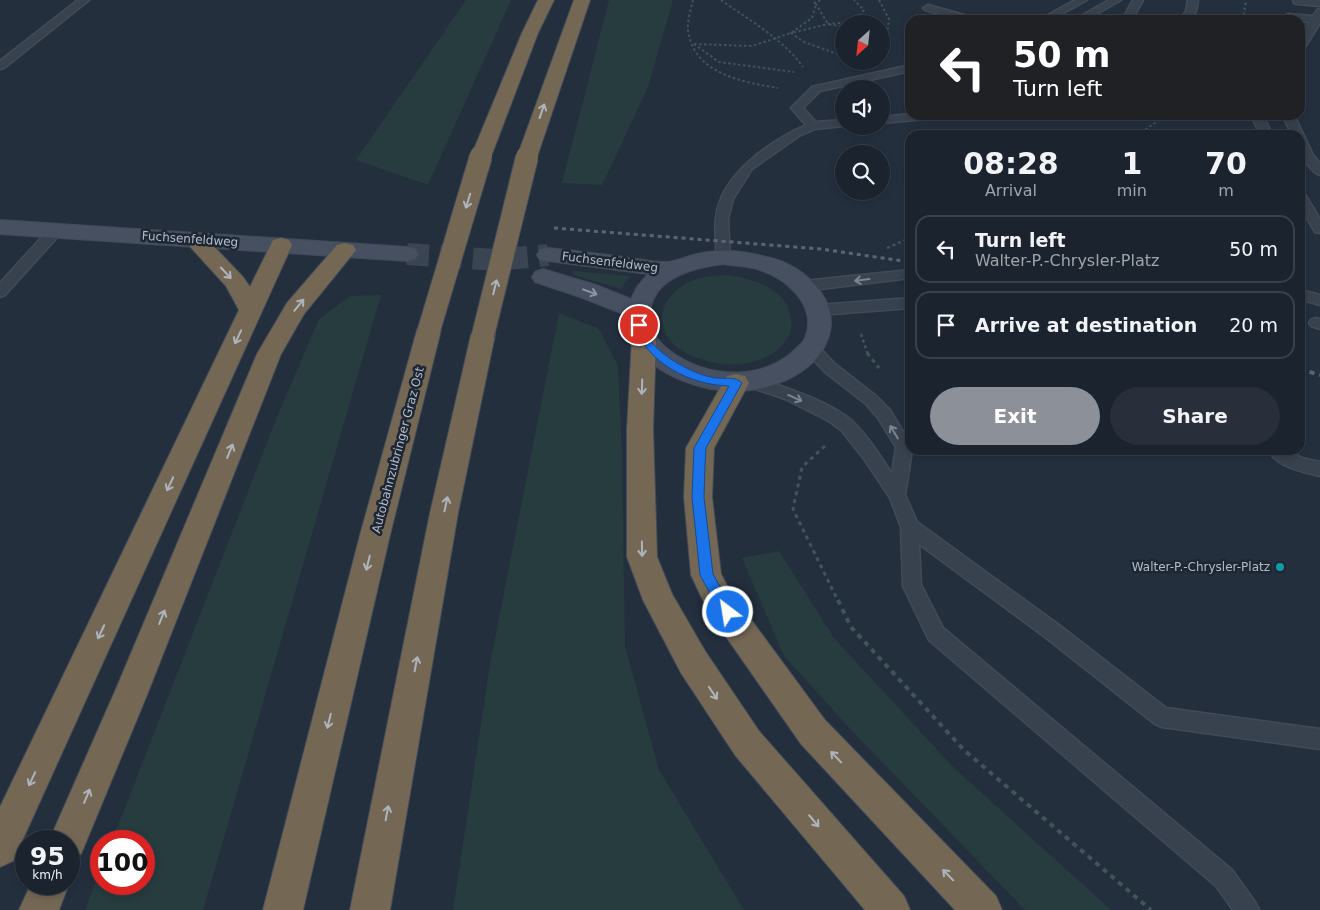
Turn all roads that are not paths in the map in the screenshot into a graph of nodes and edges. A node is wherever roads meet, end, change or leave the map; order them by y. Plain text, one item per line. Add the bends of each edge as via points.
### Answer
1 (84, 0) edge
2 (546, 0) edge
3 (582, 0) edge
4 (1082, 0) edge
5 (1116, 0) edge
6 (1138, 0) edge
7 (1193, 0) edge
8 (1297, 1) edge
9 (1320, 3) edge
10 (929, 4) edge
11 (959, 15) edge
12 (1054, 15) edge
13 (1088, 15) edge
14 (1130, 15) edge
15 (1188, 15) edge
16 (1289, 15) edge
17 (1305, 17) edge
18 (1319, 17) edge
19 (1305, 40) edge
20 (0, 66) edge
21 (905, 69) edge
22 (905, 118) edge
23 (890, 119) edge
24 (835, 124) edge
25 (813, 126) junction
26 (1305, 156) edge
27 (1320, 171) edge
28 (1305, 204) edge
29 (0, 227) edge
30 (57, 229) junction
31 (1320, 229) edge
32 (195, 240) junction
33 (281, 245) junction
34 (346, 250) junction
35 (407, 254) tunnel mouth
36 (548, 255) tunnel mouth
37 (723, 257) junction
38 (672, 270) junction
39 (905, 275) edge
40 (543, 277) tunnel mouth
41 (804, 286) junction
42 (0, 292) edge
43 (1305, 296) edge
44 (1320, 300) edge
45 (905, 303) edge
46 (251, 310) junction
47 (819, 310) junction
48 (641, 325) junction
49 (811, 348) junction
50 (743, 382) junction
51 (1284, 455) edge
52 (1320, 469) edge
53 (898, 495) junction
54 (910, 527) junction
55 (1320, 739) edge
56 (73, 830) edge
57 (0, 848) edge
58 (45, 895) edge
59 (39, 910) edge
60 (283, 910) edge
61 (370, 910) edge
62 (890, 910) edge
63 (982, 910) edge
64 (1248, 910) edge

1 - 20 lane
2 -> 60 highway, Autobahnzubringer Graz Ost, bridge via 482,154 429,330
61 -> 3 highway, bridge via 443,522 483,335 527,157
4 - 12 lane
5 - 13 lane
6 - 14 lane
7 - 15 lane
8 - 9 lane
8 - 16 lane
10 - 11 lane
17 - 18 lane
18 - 19 lane
21 - 25 lane via 816,89 797,108
22 - 23 lane
24 - 25 lane
25 - 37 lane via 795,134 748,167 738,180 727,199 722,219
26 - 27 lane
28 - 31 lane
29 - 30 main road, Fuchsenfeldweg
30 - 32 main road, Fuchsenfeldweg
30 - 42 lane
32 - 33 main road, Fuchsenfeldweg
32 -> 46 highway via 234,282
33 - 34 main road, Fuchsenfeldweg
33 - 46 highway
34 - 35 main road, Fuchsenfeldweg
56 -> 34 highway via 269,354 295,309
36 - 38 main road, Fuchsenfeldweg
37 - 38 main road via 701,259
37 - 41 main road via 772,266
38 - 48 main road via 649,287 642,299
39 -> 41 lane
40 -> 48 main road via 588,291
41 - 47 main road
43 - 44 lane
45 - 47 lane
46 -> 57 highway
47 - 49 main road via 820,332
48 - 50 main road via 663,359 716,382
48 -> 62 highway via 642,557 659,600 693,662 747,743
49 - 50 main road via 787,369
53 -> 49 lane via 904,447 884,414 871,400 830,368
50 -> 53 lane via 790,395 847,426
63 -> 50 highway via 813,732 719,601 706,575 698,497 700,448
51 - 52 lane via 1298,464
53 - 54 lane
54 - 55 lane via 1052,630 1162,717
54 - 64 lane via 912,586 936,634 1224,878
58 - 59 highway

